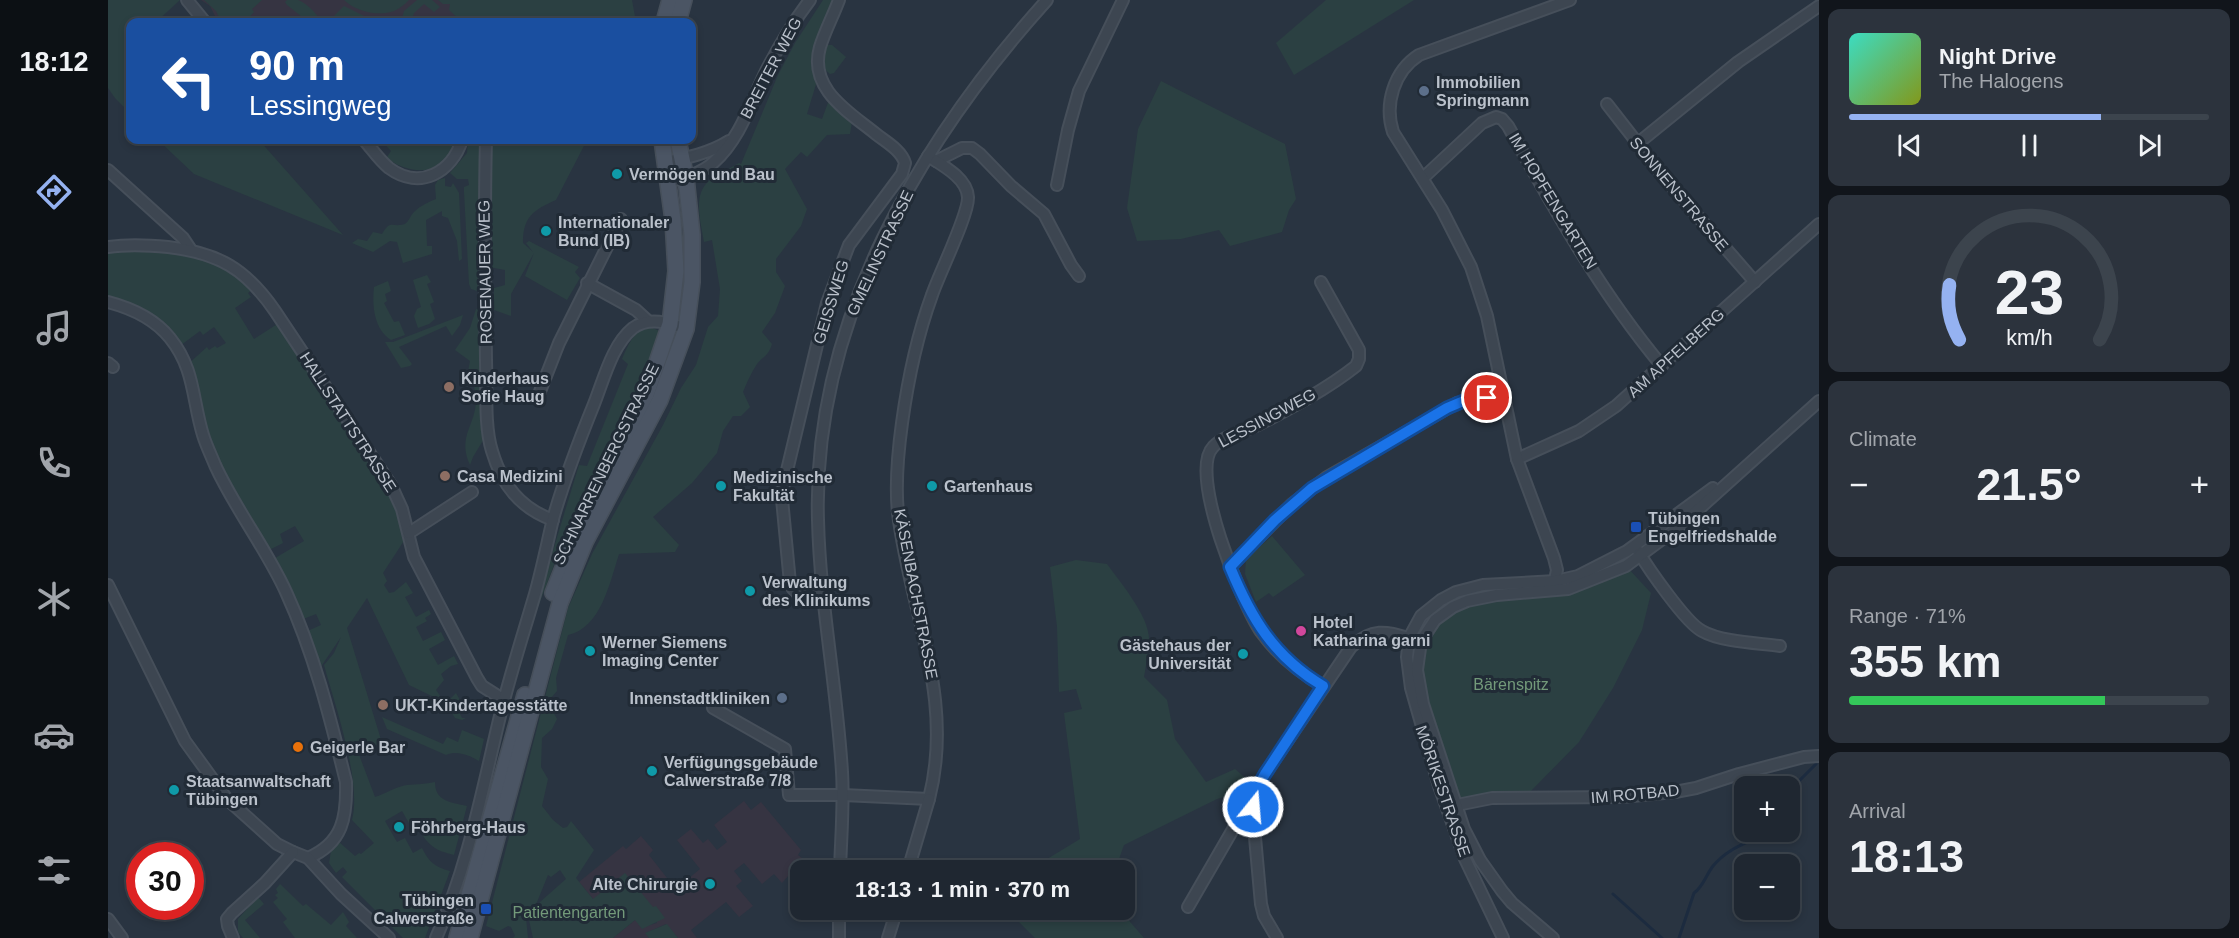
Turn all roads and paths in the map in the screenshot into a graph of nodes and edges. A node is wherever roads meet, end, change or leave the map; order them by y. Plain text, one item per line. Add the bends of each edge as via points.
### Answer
1 (187, 0) edge
2 (670, 0) edge
3 (684, 0) edge
4 (810, 0) edge
5 (839, 0) edge
6 (1047, 0) edge
7 (1123, 0) edge
8 (1570, 0) edge
9 (1819, 6) edge
10 (202, 18) edge
11 (665, 18) edge
12 (679, 18) edge
13 (1607, 104) dead end
14 (734, 137) junction
15 (368, 144) edge
16 (461, 144) edge
17 (486, 144) edge
18 (663, 144) edge
19 (679, 144) edge
20 (1637, 144) junction
21 (682, 159) junction
22 (932, 159) junction
23 (665, 162) junction
24 (108, 170) edge
25 (686, 178) junction
26 (1423, 178) junction
27 (668, 182) junction
28 (1057, 185) dead end
29 (621, 219) dead end
30 (1819, 224) edge
31 (108, 247) edge
32 (191, 250) junction
33 (1079, 276) dead end
34 (1321, 282) dead end
35 (1755, 282) junction
36 (588, 283) junction
37 (108, 302) edge
38 (648, 321) junction
39 (670, 324) junction
40 (686, 329) junction
41 (1662, 366) junction
42 (539, 394) dead end
43 (1504, 395) junction
44 (1819, 401) edge
45 (1517, 459) junction
46 (1734, 475) junction
47 (472, 492) dead end
48 (553, 520) junction
49 (410, 533) junction
50 (1635, 546) junction
51 (1641, 556) junction
52 (1230, 567) junction
53 (108, 585) edge
54 (1554, 586) junction
55 (823, 594) junction
56 (1408, 638) junction
57 (1421, 641) junction
58 (1780, 646) dead end
59 (1323, 686) junction
60 (504, 700) junction
61 (713, 708) dead end
62 (1819, 756) edge
63 (1257, 788) junction
64 (843, 795) junction
65 (928, 799) junction
66 (1452, 809) junction
67 (293, 852) junction
68 (308, 858) junction
69 (840, 860) edge
70 (911, 860) edge
71 (1512, 903) junction
72 (1188, 907) dead end
73 (1494, 918) junction
74 (108, 920) edge
75 (839, 920) edge
76 (894, 920) edge
77 (122, 938) edge
78 (233, 938) edge
79 (389, 938) edge
80 (436, 938) edge
81 (457, 938) edge
82 (470, 938) edge
83 (839, 938) edge
84 (888, 938) edge
85 (1277, 938) edge
86 (1503, 938) edge
87 (1553, 938) edge

1 - 10 street
2 - 11 street
3 - 12 street
4 - 14 street, BREITER WEG via 787,31
5 - 55 street, GEISSWEG via 820,48 818,63 823,83 840,106 898,152 905,163 902,174 856,234 844,257 827,303 787,466 782,500 790,583 804,596
6 - 22 street, GMELINSTRASSE via 973,89
7 - 28 street via 1079,91
8 - 26 street via 1432,49 1405,66 1394,85 1389,122
9 - 20 street via 1731,67
13 - 20 street, SONNENSTRASSE
14 - 21 street, BREITER WEG via 718,148
14 - 25 street, BREITER WEG via 712,164
15 - 16 street via 390,169 419,177 434,175 448,166
17 - 48 street, ROSENAUER WEG via 484,261 490,443 500,473 511,490 532,511
18 - 23 street, SCHNARRENBERGSTRASSE
19 - 21 street, SCHNARRENBERGSTRASSE
20 - 35 street, SONNENSTRASSE
21 - 23 street, BREITER WEG
21 - 25 street, SCHNARRENBERGSTRASSE
22 - 33 street via 962,148 972,148 980,154 1044,214
22 - 55 street, GMELINSTRASSE via 892,221 863,283 834,372 818,491
22 - 65 street, KÄSENBACHSTRASSE via 960,180 968,197 916,345 898,469 898,511 905,555 936,703 938,750
23 - 27 street, SCHNARRENBERGSTRASSE
24 - 32 street via 183,238
25 - 27 street, BREITER WEG
25 - 40 street, SCHNARRENBERGSTRASSE via 693,282
26 - 41 street, IM HOPFENGARTEN via 1482,123 1496,117 1502,119 1604,286
26 - 43 street via 1471,267
27 - 39 street, SCHNARRENBERGSTRASSE via 676,271
29 - 36 street
30 - 35 street, AM APFELBERG
31 - 32 street, HALLSTATTSTRASSE via 128,244
32 - 49 street, HALLSTATTSTRASSE via 235,267 261,292 391,485
34 - 52 street, LESSINGWEG via 1351,332 1359,358 1347,373 1272,418 1213,446 1207,455 1208,487
35 - 41 street, AM APFELBERG
36 - 38 street
36 - 42 street
37 - 68 street via 131,308 150,321 169,336 181,354 193,383 203,435 216,465 286,591 318,670 346,782 346,801 343,822 332,841
38 - 39 street
38 - 48 street via 627,334 614,355
39 - 40 street
39 - 81 street, SCHNARRENBERGSTRASSE via 646,395 577,533 552,596
40 - 82 street, SCHNARRENBERGSTRASSE via 660,400 585,542 560,603
41 - 45 street, AM APFELBERG via 1598,419
43 - 45 street
43 - 52 street via 1457,403 1334,473 1296,500
44 - 46 street
45 - 54 street via 1554,558
46 - 50 street
46 - 51 street
47 - 49 street
48 - 60 street
49 - 60 street, HALLSTATTSTRASSE via 414,557 477,678 482,686
50 - 51 street
50 - 54 street
51 - 54 street via 1582,585 1564,590
51 - 58 street via 1701,631
52 - 59 street, LESSINGWEG via 1262,632 1285,658
53 - 67 street via 193,753 233,805
54 - 56 street via 1483,585 1456,592 1421,616
54 - 57 street via 1467,601 1435,620
55 - 64 street, GMELINSTRASSE
56 - 57 street
56 - 59 street via 1367,634 1351,647
56 - 66 street, MÖRIKESTRASSE via 1411,687 1424,736
57 - 66 street, MÖRIKESTRASSE via 1418,680
59 - 63 street
60 - 80 street via 468,846
61 - 64 street via 785,749 789,795
62 - 66 street, IM ROTBAD via 1739,774 1696,789 1621,797 1499,798
63 - 72 street
63 - 85 street via 1253,807 1260,897 1264,916
64 - 65 street
64 - 69 street, GMELINSTRASSE
65 - 70 street, KÄSENBACHSTRASSE
66 - 71 street via 1472,846
66 - 73 street, MÖRIKESTRASSE via 1465,859
67 - 68 street
67 - 78 street via 227,920
68 - 79 street
71 - 73 street via 1500,902
71 - 87 street
73 - 86 street, MÖRIKESTRASSE
74 - 77 street
75 - 83 street
76 - 84 street

